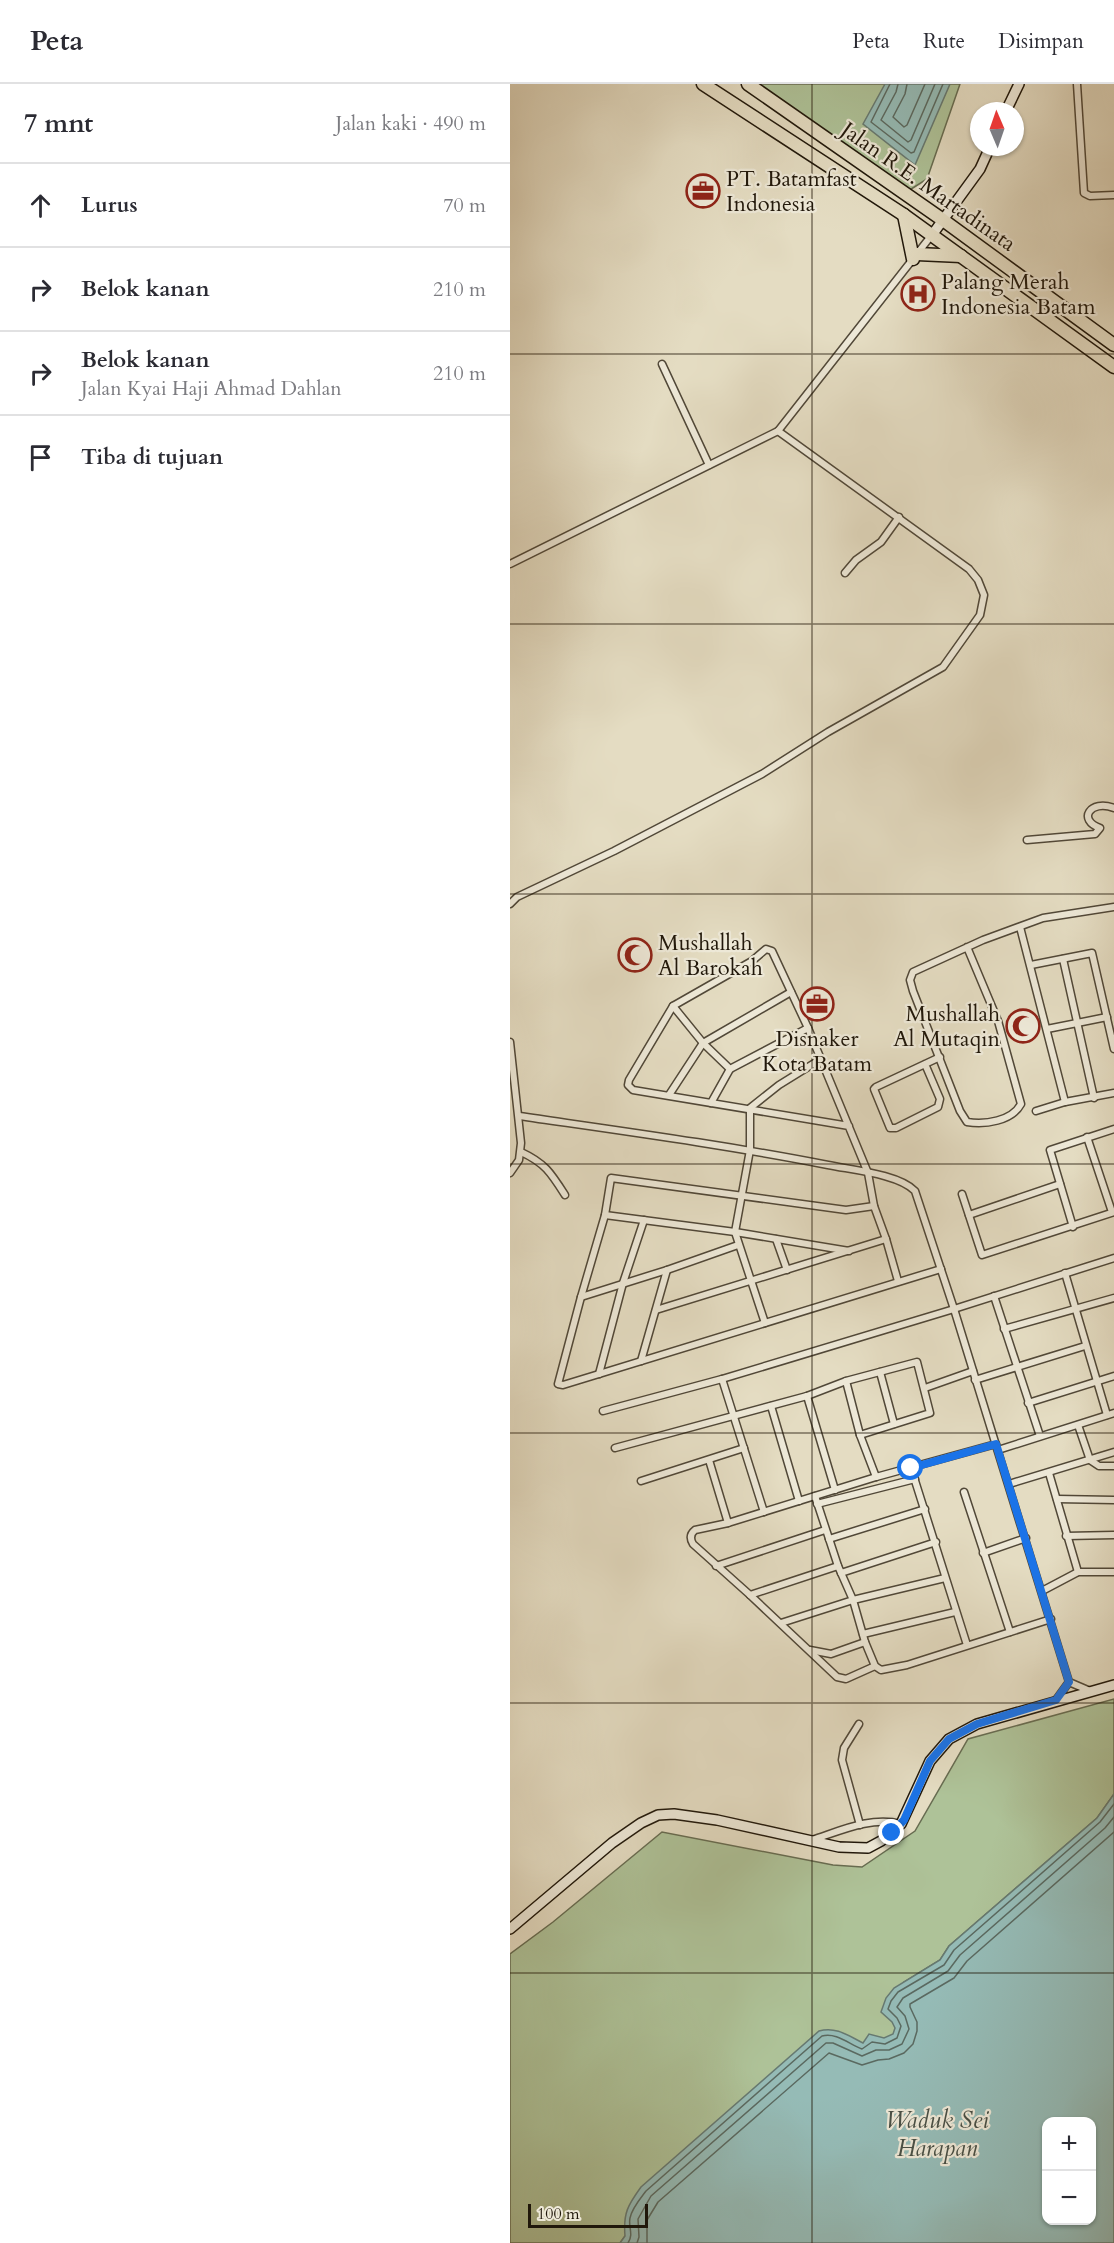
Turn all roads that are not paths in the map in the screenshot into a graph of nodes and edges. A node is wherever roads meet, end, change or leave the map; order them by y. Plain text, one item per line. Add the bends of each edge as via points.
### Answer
1 (703, 84) edge
2 (748, 84) edge
3 (1019, 84) edge
4 (1077, 84) edge
5 (1010, 102) edge
6 (986, 156) edge
7 (1114, 195) edge
8 (904, 215) junction
9 (938, 228) junction
10 (915, 256) junction
11 (961, 256) junction
12 (1114, 345) edge
13 (662, 364) dead end
14 (1114, 367) edge
15 (778, 430) junction
16 (709, 465) junction
17 (899, 517) junction
18 (510, 564) edge
19 (845, 573) dead end
20 (1114, 808) edge
21 (1027, 840) dead end
22 (510, 904) edge
23 (1114, 907) edge
24 (1020, 927) junction
25 (967, 947) junction
26 (1063, 959) junction
27 (1031, 965) junction
28 (791, 992) junction
29 (673, 1006) junction
30 (1107, 1017) junction
31 (1078, 1022) junction
32 (808, 1028) junction
33 (1047, 1029) junction
34 (510, 1042) edge
35 (703, 1043) junction
36 (1114, 1049) edge
37 (940, 1057) junction
38 (821, 1059) junction
39 (925, 1064) junction
40 (729, 1069) junction
41 (1114, 1094) edge
42 (669, 1095) junction
43 (1094, 1098) junction
44 (711, 1102) junction
45 (1065, 1102) junction
46 (750, 1108) junction
47 (1036, 1112) dead end
48 (519, 1116) junction
49 (849, 1126) junction
50 (1114, 1129) edge
51 (1087, 1137) junction
52 (750, 1150) junction
53 (521, 1152) junction
54 (510, 1173) edge
55 (868, 1173) junction
56 (1060, 1184) junction
57 (962, 1194) dead end
58 (565, 1195) dead end
59 (741, 1195) junction
60 (874, 1206) junction
61 (1113, 1212) edge
62 (605, 1215) junction
63 (969, 1215) junction
64 (644, 1220) junction
65 (1073, 1227) junction
66 (735, 1232) junction
67 (777, 1239) junction
68 (886, 1239) junction
69 (738, 1245) junction
70 (849, 1251) junction
71 (1114, 1258) edge
72 (941, 1269) junction
73 (667, 1270) junction
74 (787, 1270) junction
75 (1065, 1273) junction
76 (898, 1281) junction
77 (752, 1282) junction
78 (623, 1283) junction
79 (994, 1296) junction
80 (581, 1297) junction
81 (1114, 1298) edge
82 (954, 1309) junction
83 (1075, 1310) junction
84 (656, 1311) junction
85 (765, 1323) junction
86 (1004, 1329) junction
87 (1085, 1346) junction
88 (641, 1361) junction
89 (1016, 1367) junction
90 (973, 1371) junction
91 (879, 1372) junction
92 (599, 1374) junction
93 (1114, 1376) edge
94 (722, 1379) junction
95 (975, 1380) junction
96 (1096, 1381) junction
97 (846, 1382) junction
98 (925, 1388) junction
99 (807, 1396) junction
100 (1028, 1403) junction
101 (771, 1406) junction
102 (603, 1411) dead end
103 (1114, 1413) edge
104 (735, 1416) junction
105 (1107, 1416) junction
106 (894, 1424) junction
107 (1078, 1425) junction
108 (860, 1435) junction
109 (1040, 1436) junction
110 (997, 1447) junction
111 (615, 1448) dead end
112 (744, 1448) junction
113 (1114, 1452) edge
114 (709, 1460) junction
115 (1090, 1460) junction
116 (1114, 1466) edge
117 (911, 1468) junction
118 (1049, 1473) junction
119 (876, 1477) junction
120 (915, 1479) junction
121 (641, 1481) dead end
122 (1009, 1484) junction
123 (835, 1490) junction
124 (963, 1492) dead end
125 (815, 1496) junction
126 (1057, 1499) junction
127 (1114, 1500) edge
128 (799, 1501) junction
129 (817, 1504) junction
130 (926, 1509) junction
131 (764, 1512) junction
132 (728, 1523) junction
133 (825, 1530) junction
134 (1114, 1535) edge
135 (1066, 1536) junction
136 (1026, 1538) junction
137 (829, 1539) junction
138 (936, 1542) junction
139 (983, 1553) junction
140 (717, 1566) junction
141 (838, 1566) junction
142 (1078, 1572) junction
143 (1114, 1572) edge
144 (841, 1573) junction
145 (945, 1578) junction
146 (1042, 1592) junction
147 (750, 1595) junction
148 (853, 1600) junction
149 (955, 1612) junction
150 (1051, 1618) junction
151 (781, 1623) junction
152 (1010, 1632) junction
153 (863, 1634) junction
154 (865, 1642) junction
155 (967, 1646) junction
156 (807, 1648) junction
157 (876, 1666) junction
158 (1069, 1682) junction
159 (1114, 1685) edge
160 (1090, 1691) junction
161 (1056, 1700) junction
162 (859, 1724) dead end
163 (901, 1824) junction
164 (860, 1825) junction
165 (810, 1841) junction
166 (510, 1929) edge

1 - 8 highway, Jalan R.E. Martadinata
2 - 9 highway, Jalan R.E. Martadinata
3 - 5 main road
4 - 7 street via 1084,193
6 - 9 main road
8 - 9 highway, Jalan R.E. Martadinata
8 - 10 highway
9 - 10 street
9 - 11 highway, Jalan R.E. Martadinata
9 - 12 highway, Jalan R.E. Martadinata
10 - 11 highway
10 - 15 street
11 - 14 highway, Jalan R.E. Martadinata
13 - 16 street
15 - 16 street
15 - 17 street
16 - 18 street
17 - 19 street via 881,542
17 - 22 street via 969,569 984,595 980,615 943,667 762,774 517,897
20 - 21 street via 1101,805 1091,809 1089,821 1100,828 1095,834
23 - 24 street via 1043,918
24 - 25 street
24 - 27 street
25 - 37 street via 913,972 910,980
25 - 37 street via 998,1021 1019,1091 1021,1104 1017,1111 1003,1119 967,1122
26 - 27 street
26 - 30 street via 1092,953
26 - 31 street
27 - 33 street
28 - 29 street via 772,951 766,949
28 - 32 street
28 - 35 street
29 - 35 street
29 - 42 street via 628,1085 633,1090
30 - 31 street
30 - 36 street
31 - 33 street
31 - 43 street
32 - 38 street
32 - 40 street
33 - 45 street
34 - 48 street
35 - 40 street
35 - 42 street
37 - 39 street
38 - 46 street
38 - 49 street
39 - 39 street via 874,1089 890,1128 940,1104
40 - 44 street
41 - 43 street
42 - 44 street
43 - 45 street
44 - 46 street
45 - 47 street
46 - 49 street
46 - 52 street
48 - 52 street
48 - 53 street
49 - 55 street
50 - 51 street
51 - 56 street via 1050,1150
51 - 61 street
52 - 55 street
52 - 59 street
53 - 54 street
53 - 58 street via 547,1168
55 - 60 street
55 - 72 street via 908,1184 915,1191
56 - 63 street
56 - 65 street
57 - 63 street
59 - 60 street via 846,1210
59 - 62 street via 611,1178
59 - 66 street
60 - 68 street
61 - 65 street
62 - 64 street
62 - 80 street
63 - 65 street via 982,1255
64 - 66 street
64 - 78 street
66 - 67 street
66 - 69 street
67 - 70 street
67 - 74 street
68 - 70 street
68 - 76 street
69 - 73 street
69 - 77 street
70 - 74 street
71 - 75 street
72 - 76 street
72 - 82 street
73 - 78 street
73 - 84 street
74 - 77 street
75 - 79 street
75 - 83 street
76 - 85 street
77 - 84 street
77 - 85 street
78 - 80 street
78 - 92 street
79 - 82 street
79 - 86 street
80 - 92 street via 558,1384
81 - 83 street
82 - 90 street
82 - 94 street
83 - 86 street
83 - 87 street
84 - 88 street
85 - 88 street
86 - 89 street
87 - 89 street
87 - 96 street
88 - 92 street
89 - 95 street
89 - 100 street
90 - 95 street
90 - 98 street
91 - 97 street
91 - 98 street via 917,1362
91 - 106 street
93 - 96 street
94 - 102 street
94 - 104 street
95 - 110 street
96 - 100 street
96 - 105 street
97 - 99 street
97 - 108 street
98 - 106 street via 930,1413
99 - 101 street
99 - 123 street
100 - 109 street
101 - 104 street
101 - 128 street
103 - 105 street
104 - 111 street
104 - 112 street
105 - 107 street
106 - 108 street
107 - 109 street
107 - 115 street
108 - 119 street
109 - 110 street
110 - 117 street
110 - 122 street
112 - 114 street
112 - 131 street
113 - 115 street
114 - 121 street
114 - 132 street
115 - 116 street via 1099,1466
115 - 118 street
117 - 119 street
117 - 120 street
118 - 122 street
118 - 126 street
119 - 123 street
120 - 129 street
120 - 130 street
122 - 136 street
123 - 125 street
124 - 139 street
125 - 128 street
125 - 129 street
126 - 127 street
126 - 135 street
128 - 131 street
129 - 133 street
130 - 137 street
130 - 138 street
131 - 132 street
132 - 140 street via 695,1530 691,1537 693,1544
133 - 137 street
133 - 140 street
134 - 135 street
135 - 142 street
136 - 139 street
136 - 146 street
137 - 141 street
138 - 144 street
138 - 145 street
139 - 152 street
140 - 147 street
141 - 144 street
141 - 147 street
142 - 143 street
142 - 146 street
144 - 148 street
145 - 148 street
145 - 149 street
146 - 150 street
147 - 151 street
148 - 151 street
148 - 153 street
149 - 153 street
149 - 155 street
150 - 152 street
150 - 158 street
151 - 156 street
152 - 155 street
153 - 154 street
154 - 156 street via 831,1654
154 - 157 street
155 - 157 street via 893,1669
156 - 157 street via 837,1677 846,1678
158 - 160 street
158 - 161 street
159 - 160 main road
160 - 161 main road
161 - 163 main road via 977,1724 949,1739 930,1761
162 - 164 street via 844,1748 842,1760
163 - 164 street
163 - 165 main road via 868,1848
164 - 165 street
165 - 166 main road via 717,1820 658,1815 612,1843

